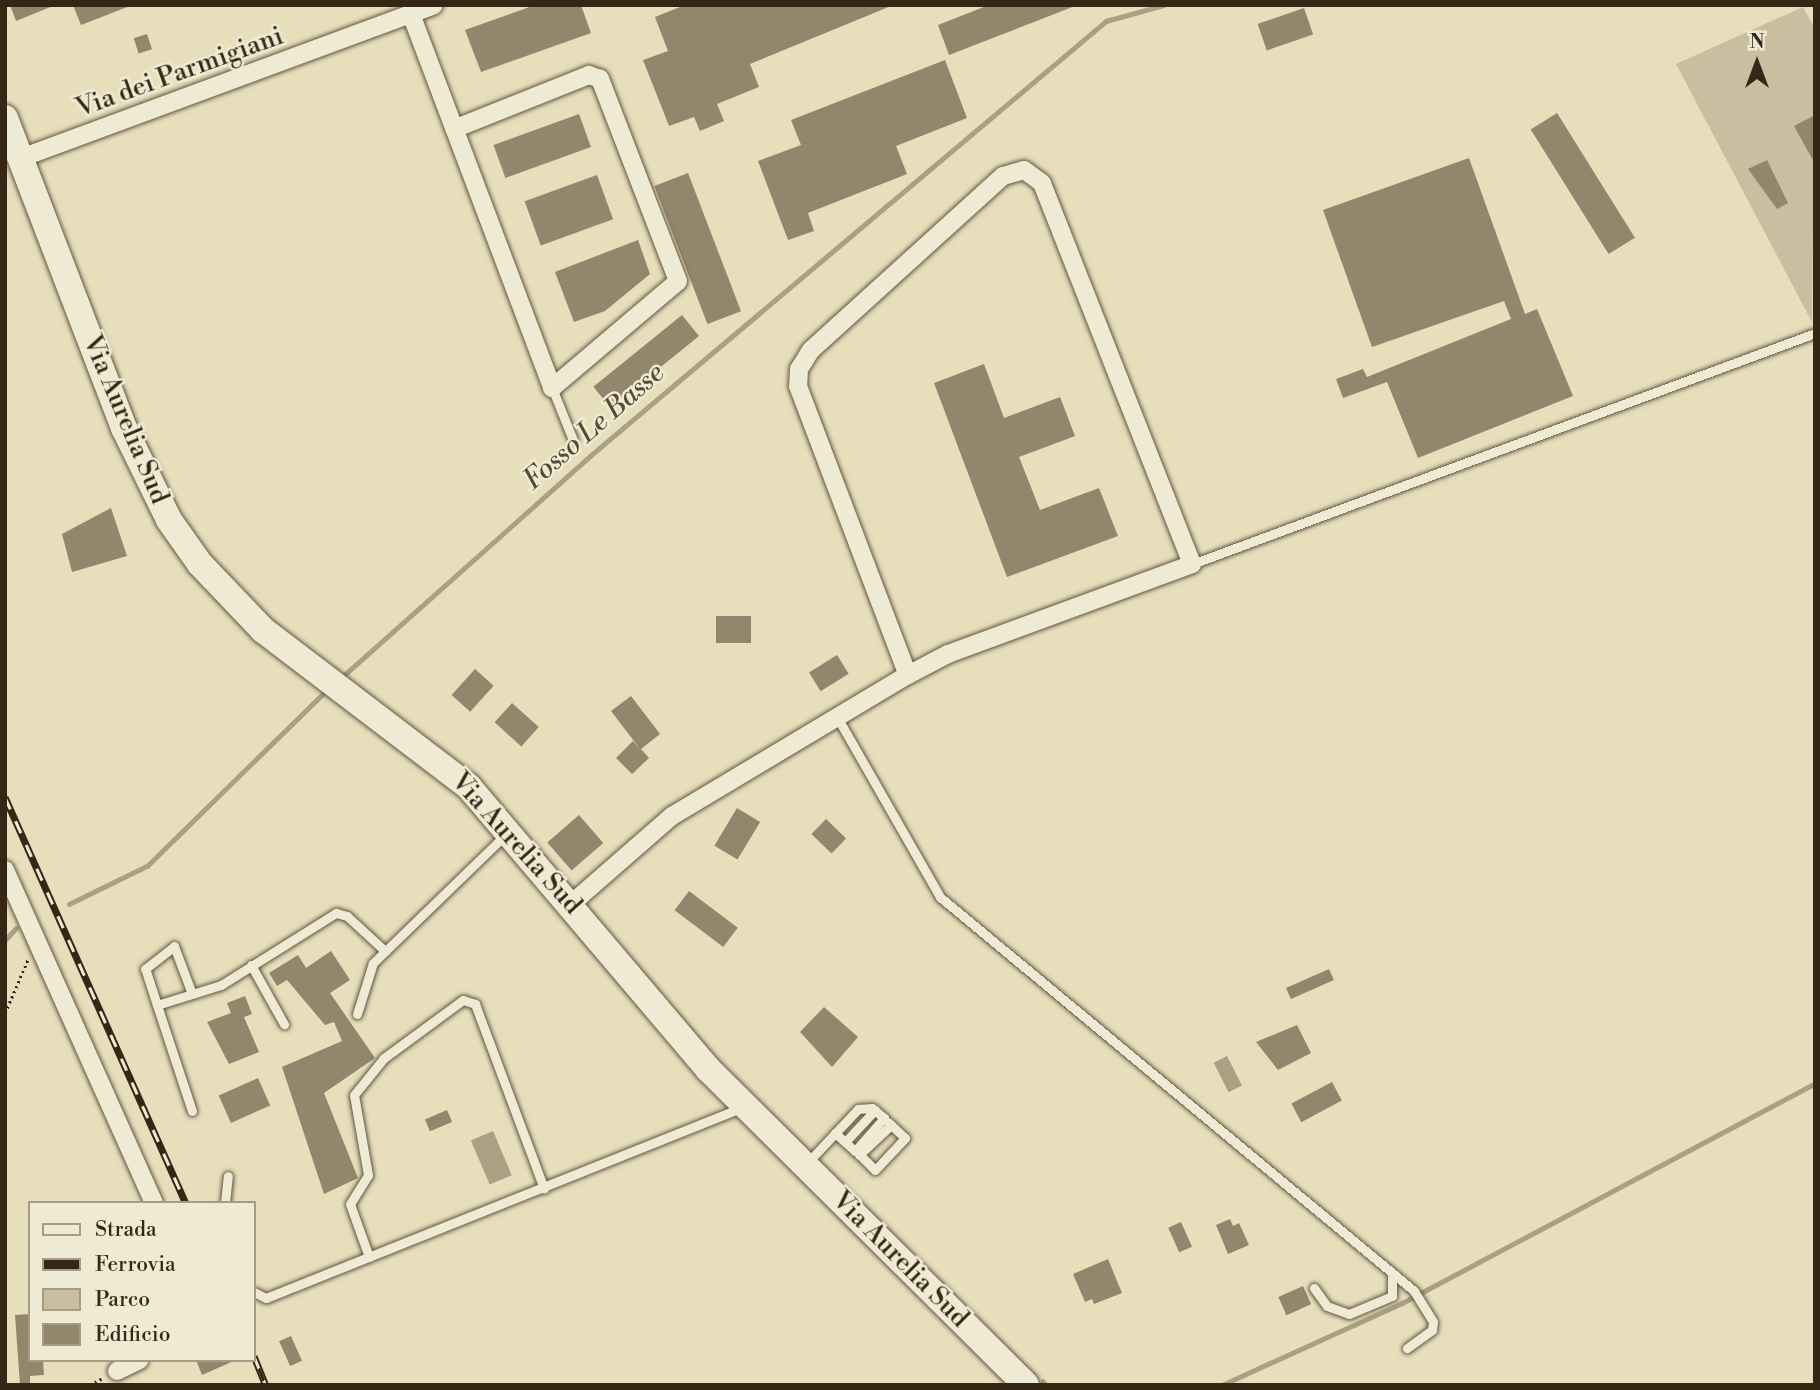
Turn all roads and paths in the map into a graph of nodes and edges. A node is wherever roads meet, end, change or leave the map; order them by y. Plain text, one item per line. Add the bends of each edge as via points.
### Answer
1 (434, 5) edge
2 (411, 14) junction
3 (5, 118) edge
4 (454, 129) junction
5 (21, 158) junction
6 (1815, 333) edge
7 (552, 388) junction
8 (573, 440) dead end
9 (1192, 564) junction
10 (908, 675) junction
11 (837, 717) junction
12 (510, 831) junction
13 (5, 870) edge
14 (571, 904) junction
15 (39, 945) junction
16 (385, 951) junction
17 (251, 965) junction
18 (192, 994) junction
19 (157, 1006) junction
20 (5, 1013) edge
21 (357, 1014) dead end
22 (284, 1024) dead end
23 (745, 1107) junction
24 (874, 1110) junction
25 (192, 1111) dead end
26 (887, 1122) junction
27 (835, 1133) junction
28 (845, 1142) junction
29 (858, 1154) junction
30 (804, 1166) junction
31 (228, 1176) dead end
32 (544, 1189) junction
33 (153, 1201) edge
34 (225, 1201) edge
35 (369, 1257) junction
36 (1392, 1276) junction
37 (1314, 1289) dead end
38 (256, 1293) edge
39 (1407, 1348) dead end
40 (135, 1362) edge
41 (117, 1371) dead end
42 (1026, 1385) edge

1 - 2 street, Via dei Parmigiani
2 - 4 street
2 - 5 street, Via dei Parmigiani
3 - 5 main road, Via Aurelia Sud
4 - 7 street
4 - 7 street via 589,75 600,79 678,281
5 - 12 main road, Via Aurelia Sud via 124,428 169,520 229,598 301,660 443,762
6 - 9 lane
7 - 8 lane
9 - 10 street via 948,654
9 - 10 street via 1042,183 1024,170 1009,172 811,350 799,369 798,386
10 - 11 street
11 - 14 street via 672,816
11 - 36 lane via 940,898
12 - 14 main road, Via Aurelia Sud
12 - 16 lane
13 - 15 street
14 - 23 main road, Via Aurelia Sud
15 - 20 path via 23,964
15 - 33 street
16 - 17 lane via 347,916 337,913
16 - 21 lane via 373,963
17 - 18 lane via 220,985
17 - 22 lane
18 - 19 lane
18 - 19 lane via 174,946 145,969
19 - 25 lane
23 - 30 main road, Via Aurelia Sud
23 - 32 lane
24 - 26 lane
24 - 27 lane via 858,1109
24 - 28 lane
26 - 29 lane
26 - 29 lane via 905,1138 874,1170
27 - 28 lane
27 - 30 lane
28 - 29 lane
30 - 42 main road, Via Aurelia Sud
31 - 34 lane
32 - 35 lane
32 - 35 lane via 475,1004 463,1000 384,1058 354,1095 368,1175 350,1204
35 - 38 lane via 267,1298
36 - 37 lane via 1392,1296 1349,1314 1327,1306
36 - 39 lane via 1413,1291 1431,1313 1432,1330
40 - 41 street

